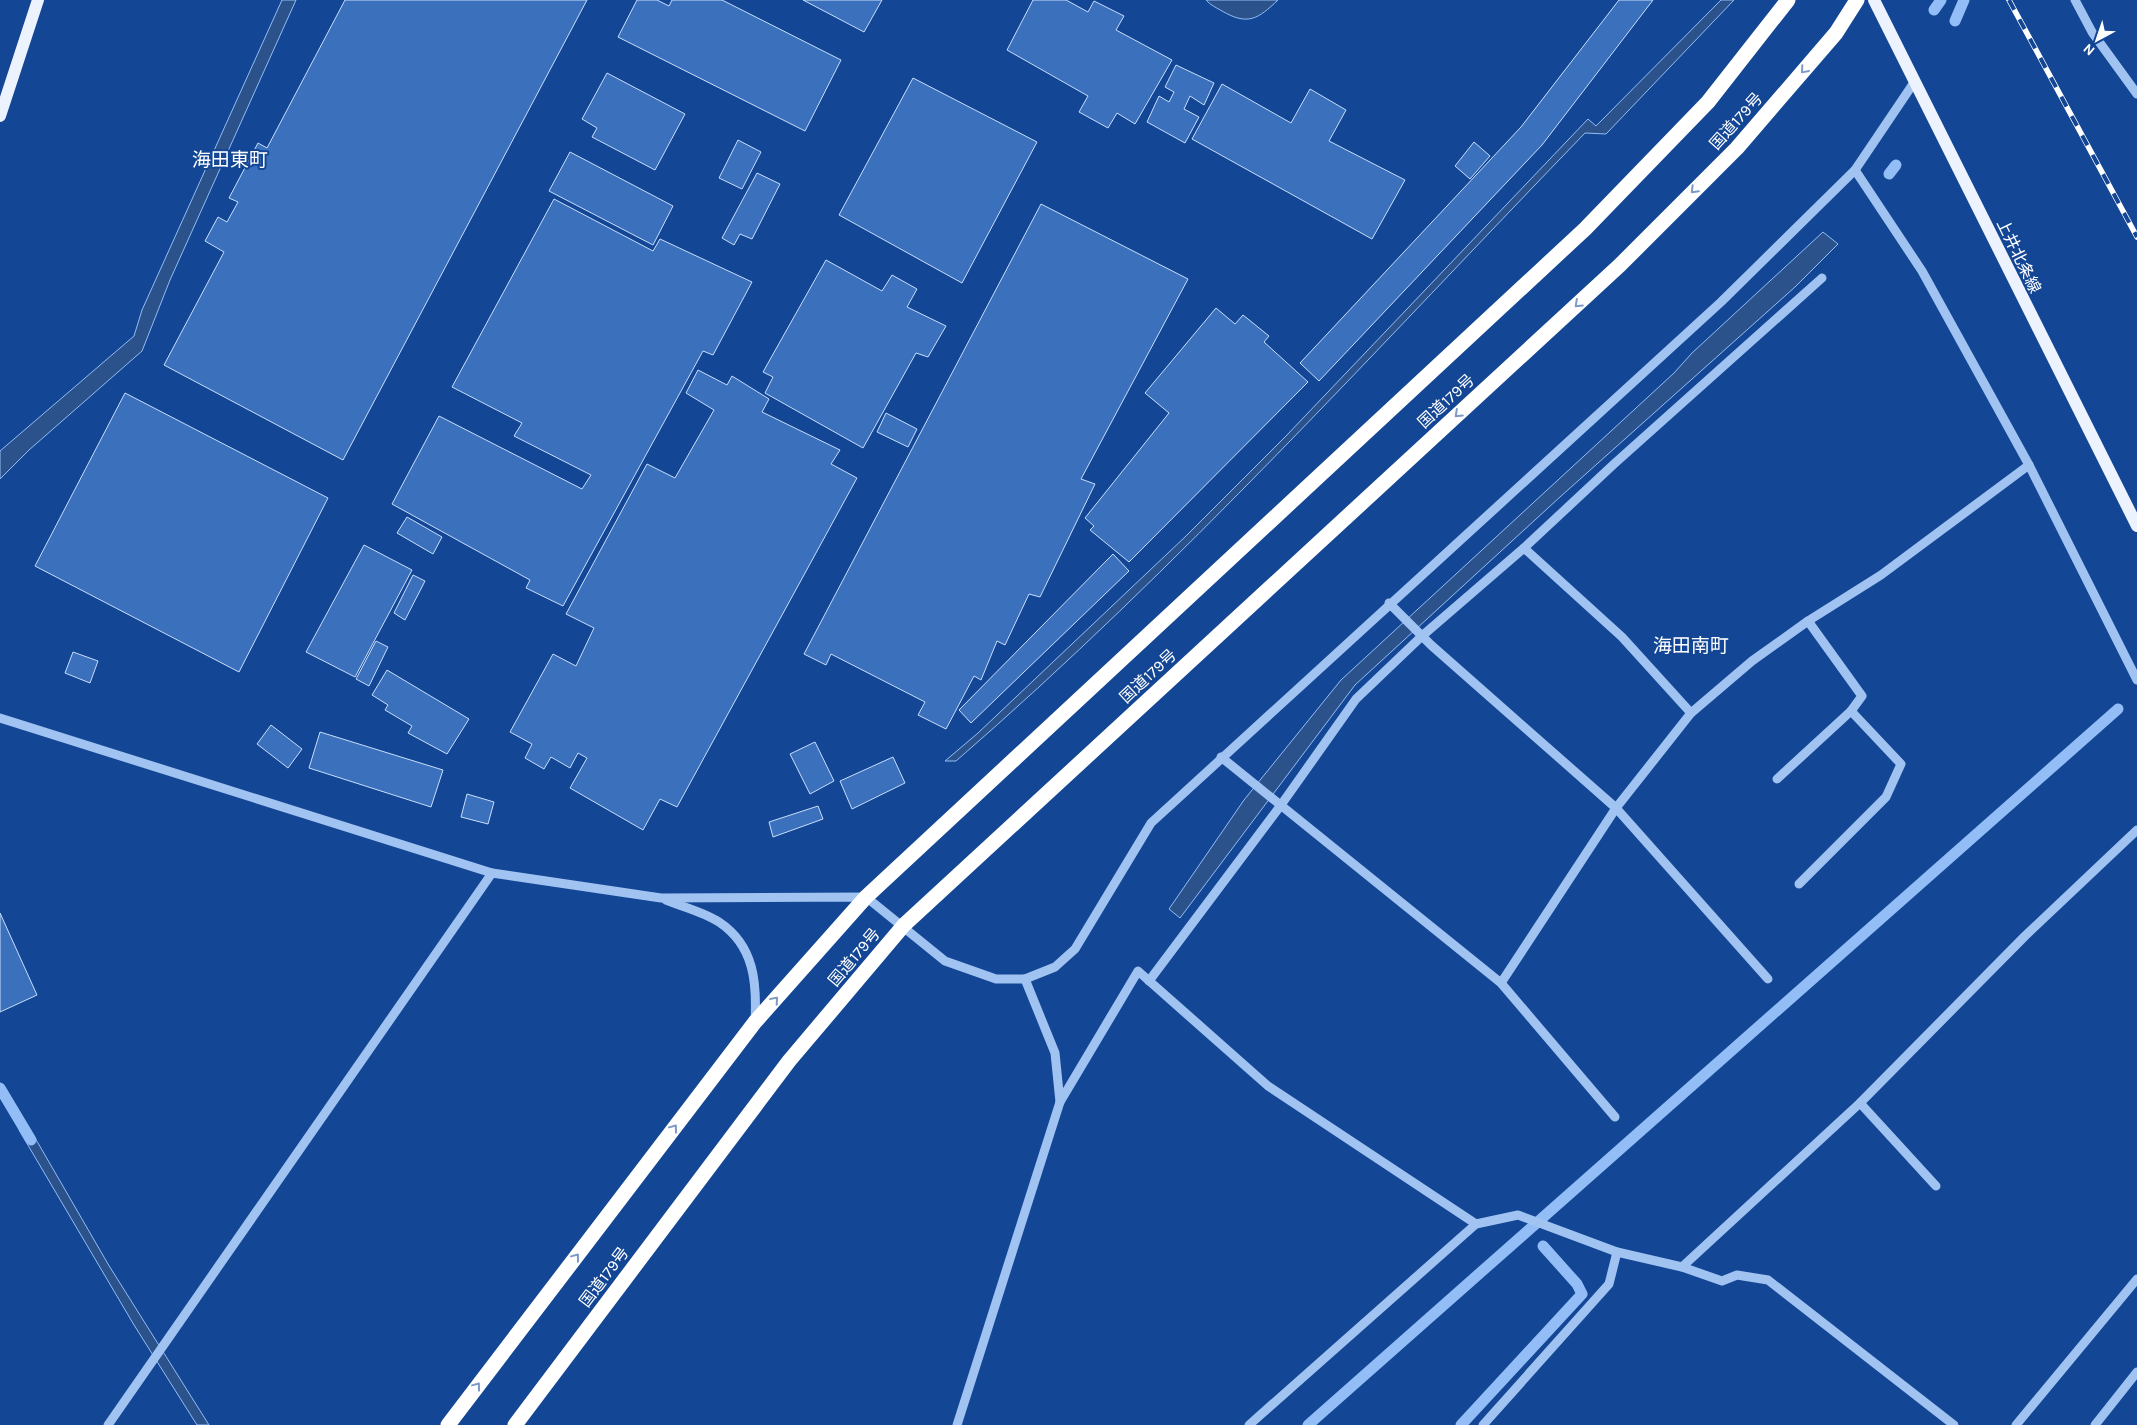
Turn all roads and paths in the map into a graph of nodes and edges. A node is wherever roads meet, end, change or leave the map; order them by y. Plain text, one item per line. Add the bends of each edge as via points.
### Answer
1 (38, 0) edge
2 (1788, 0) edge
3 (1857, 0) edge
4 (1874, 0) edge
5 (2075, 0) edge
6 (1915, 81) junction
7 (2137, 94) edge
8 (0, 116) edge
9 (1855, 170) junction
10 (1822, 278) dead end
11 (2029, 466) junction
12 (2137, 526) edge
13 (1524, 548) junction
14 (1390, 603) junction
15 (1808, 621) junction
16 (1422, 636) junction
17 (2137, 680) edge
18 (1851, 711) junction
19 (1691, 713) junction
20 (0, 718) edge
21 (1221, 757) junction
22 (1776, 779) dead end
23 (1281, 805) junction
24 (1616, 808) junction
25 (2137, 830) edge
26 (492, 873) junction
27 (1799, 884) dead end
28 (866, 896) junction
29 (661, 898) junction
30 (904, 925) junction
31 (1025, 979) junction
32 (1768, 979) dead end
33 (1149, 981) junction
34 (1501, 982) junction
35 (755, 1022) junction
36 (1060, 1102) junction
37 (1860, 1103) junction
38 (1615, 1117) dead end
39 (1936, 1186) dead end
40 (1476, 1224) junction
41 (1617, 1252) junction
42 (1682, 1267) junction
43 (2137, 1279) edge
44 (2137, 1372) edge
45 (108, 1425) edge
46 (448, 1425) edge
47 (514, 1425) edge
48 (957, 1425) edge
49 (1249, 1425) edge
50 (1483, 1425) edge
51 (1954, 1425) edge
52 (2016, 1425) edge
53 (2095, 1425) edge

1 - 8 main road
2 - 28 highway, 国道179号 via 1708,102 1585,229
3 -> 30 highway, 国道179号 via 1836,33 1737,148 1620,265
4 - 6 main road, 上井北条線
5 - 7 street via 2092,32
6 - 9 street
6 - 12 main road, 上井北条線
9 - 11 street via 1922,271
9 - 14 street via 1721,302
10 - 13 street
11 - 15 street via 1881,575
11 - 17 street
13 - 16 street
13 - 19 street via 1622,637
14 - 16 street
14 - 21 street
15 - 18 street via 1862,696
15 - 19 street via 1752,661
16 - 23 street via 1356,699
16 - 24 street
18 - 22 street
18 - 27 street via 1901,764 1886,797
19 - 24 street
20 - 26 street
21 - 23 street
21 - 31 street via 1151,823 1075,949 1055,967
23 - 33 street
23 - 34 street
24 - 32 street
24 - 34 street
25 - 37 street via 2025,936
26 - 29 street
26 - 45 street
28 - 29 street
28 - 30 street
35 -> 28 highway, 国道179号
29 - 35 street via 720,922 740,943 753,968 757,990
30 - 31 street via 945,961 996,979
30 - 47 highway, 国道179号 via 789,1061
31 - 36 street via 1055,1054
33 - 36 street via 1138,971
33 - 40 street via 1268,1086
34 - 38 street
46 -> 35 highway, 国道179号
36 - 48 street
37 - 39 street
37 - 42 street
40 - 41 street via 1518,1215
40 - 49 street
41 - 42 street
41 - 50 street via 1609,1284
42 - 51 street via 1722,1281 1737,1275 1768,1280
43 - 52 street
44 - 53 street

